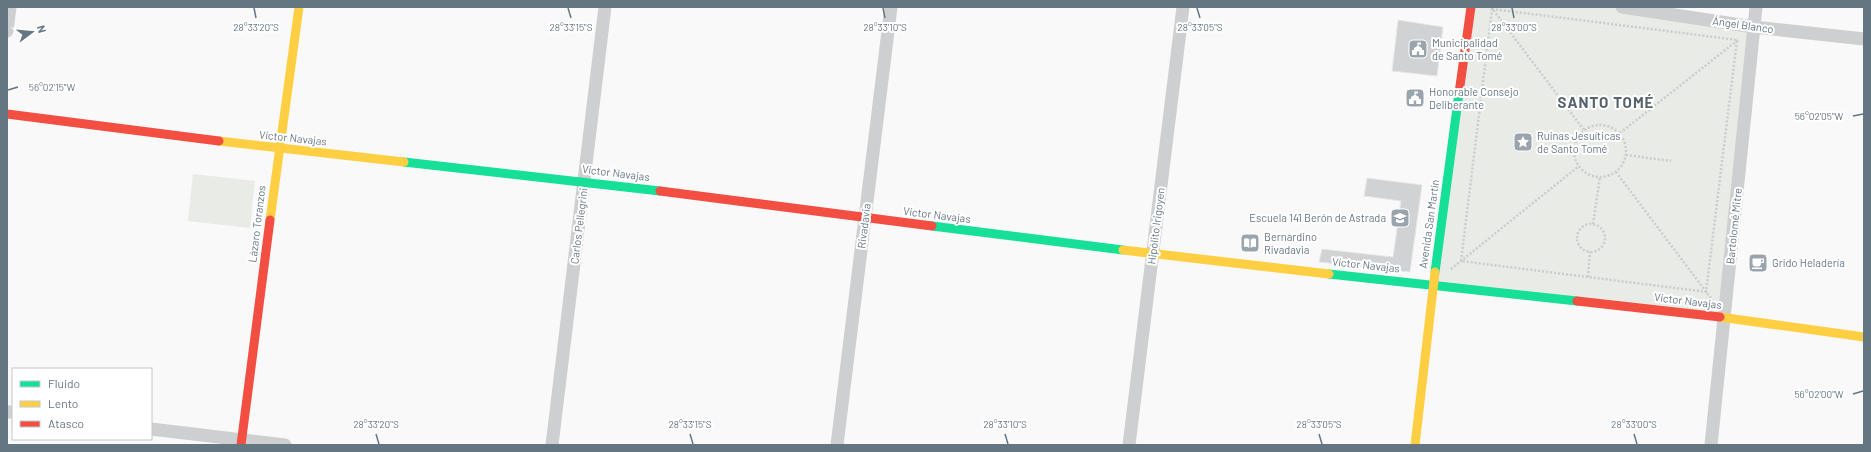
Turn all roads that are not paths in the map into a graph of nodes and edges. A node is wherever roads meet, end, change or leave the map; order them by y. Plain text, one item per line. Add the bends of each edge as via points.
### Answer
1 (10, 7) edge
2 (299, 7) edge
3 (606, 7) edge
4 (891, 7) edge
5 (1183, 7) edge
6 (1471, 7) edge
7 (1622, 7) edge
8 (1756, 7) edge
9 (1754, 27) junction
10 (7, 30) edge
11 (1864, 39) edge
12 (7, 114) edge
13 (278, 149) junction
14 (584, 181) junction
15 (865, 218) junction
16 (1152, 254) junction
17 (1432, 284) junction
18 (1725, 318) junction
19 (1864, 337) edge
20 (152, 429) edge
21 (241, 442) edge
22 (286, 445) edge
23 (552, 445) edge
24 (837, 445) edge
25 (1129, 445) edge
26 (1416, 445) edge
27 (1711, 445) edge

1 - 10 street
2 - 13 street, Lázaro Toranzos
3 - 14 street, Carlos Pellegrini
4 - 15 street, Rivadavia
5 - 16 street, Hipólito Irigoyen
6 - 17 street, Avenida San Martín
7 - 9 street, Ángel Blanco
8 - 9 street, Bartolomé Mitre
9 - 11 street, Ángel Blanco
9 - 18 street, Bartolomé Mitre
12 - 13 street, Víctor Navajas
13 - 14 street, Víctor Navajas
13 - 21 street, Lázaro Toranzos
14 - 15 street, Víctor Navajas
14 - 23 street, Carlos Pellegrini
15 - 16 street, Víctor Navajas
15 - 24 street, Rivadavia
16 - 17 street, Víctor Navajas
16 - 25 street, Hipólito Irigoyen
17 - 18 street, Víctor Navajas
17 - 26 street, Avenida San Martín
18 - 19 street, Víctor Navajas
18 - 27 street, Bartolomé Mitre
20 - 21 street
21 - 22 street

